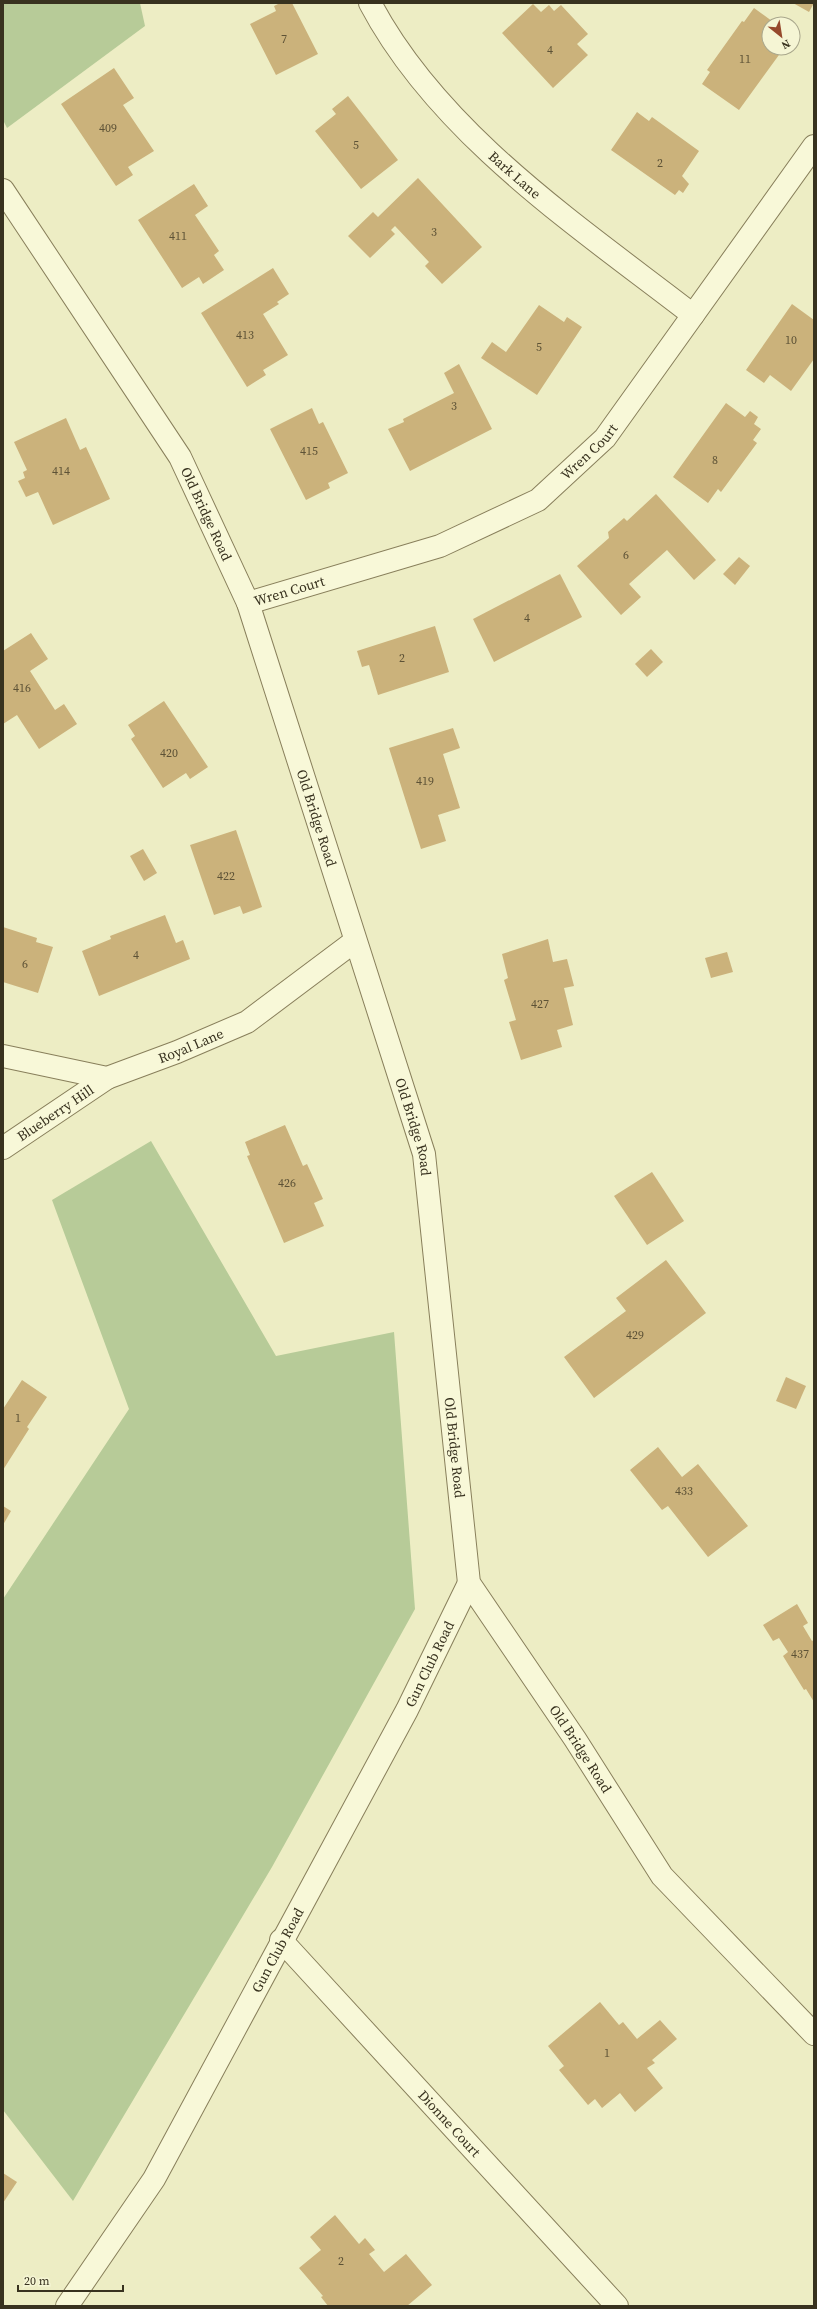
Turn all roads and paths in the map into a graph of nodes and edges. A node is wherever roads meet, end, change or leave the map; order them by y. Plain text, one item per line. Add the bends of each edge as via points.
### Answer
1 (370, 3) edge
2 (814, 146) edge
3 (3, 190) edge
4 (693, 315) junction
5 (248, 603) junction
6 (355, 941) junction
7 (3, 1056) edge
8 (107, 1078) junction
9 (3, 1148) edge
10 (469, 1583) junction
11 (282, 1940) junction
12 (814, 2034) edge
13 (67, 2306) edge
14 (617, 2306) edge

1 - 4 street, Bark Lane via 386,33 446,111 544,200
2 - 4 street, Wren Court
3 - 5 street, Old Bridge Road via 180,457
4 - 5 street, Wren Court via 605,438 538,500 440,546
5 - 6 street, Old Bridge Road
6 - 8 street, Royal Lane via 247,1022 178,1052
6 - 10 street, Old Bridge Road via 424,1154
7 - 8 street
8 - 9 street, Blueberry Hill
10 - 11 street, Gun Club Road via 407,1710
10 - 12 street, Old Bridge Road via 575,1739 662,1876
11 - 13 street, Gun Club Road via 154,2179
11 - 14 street, Dionne Court

